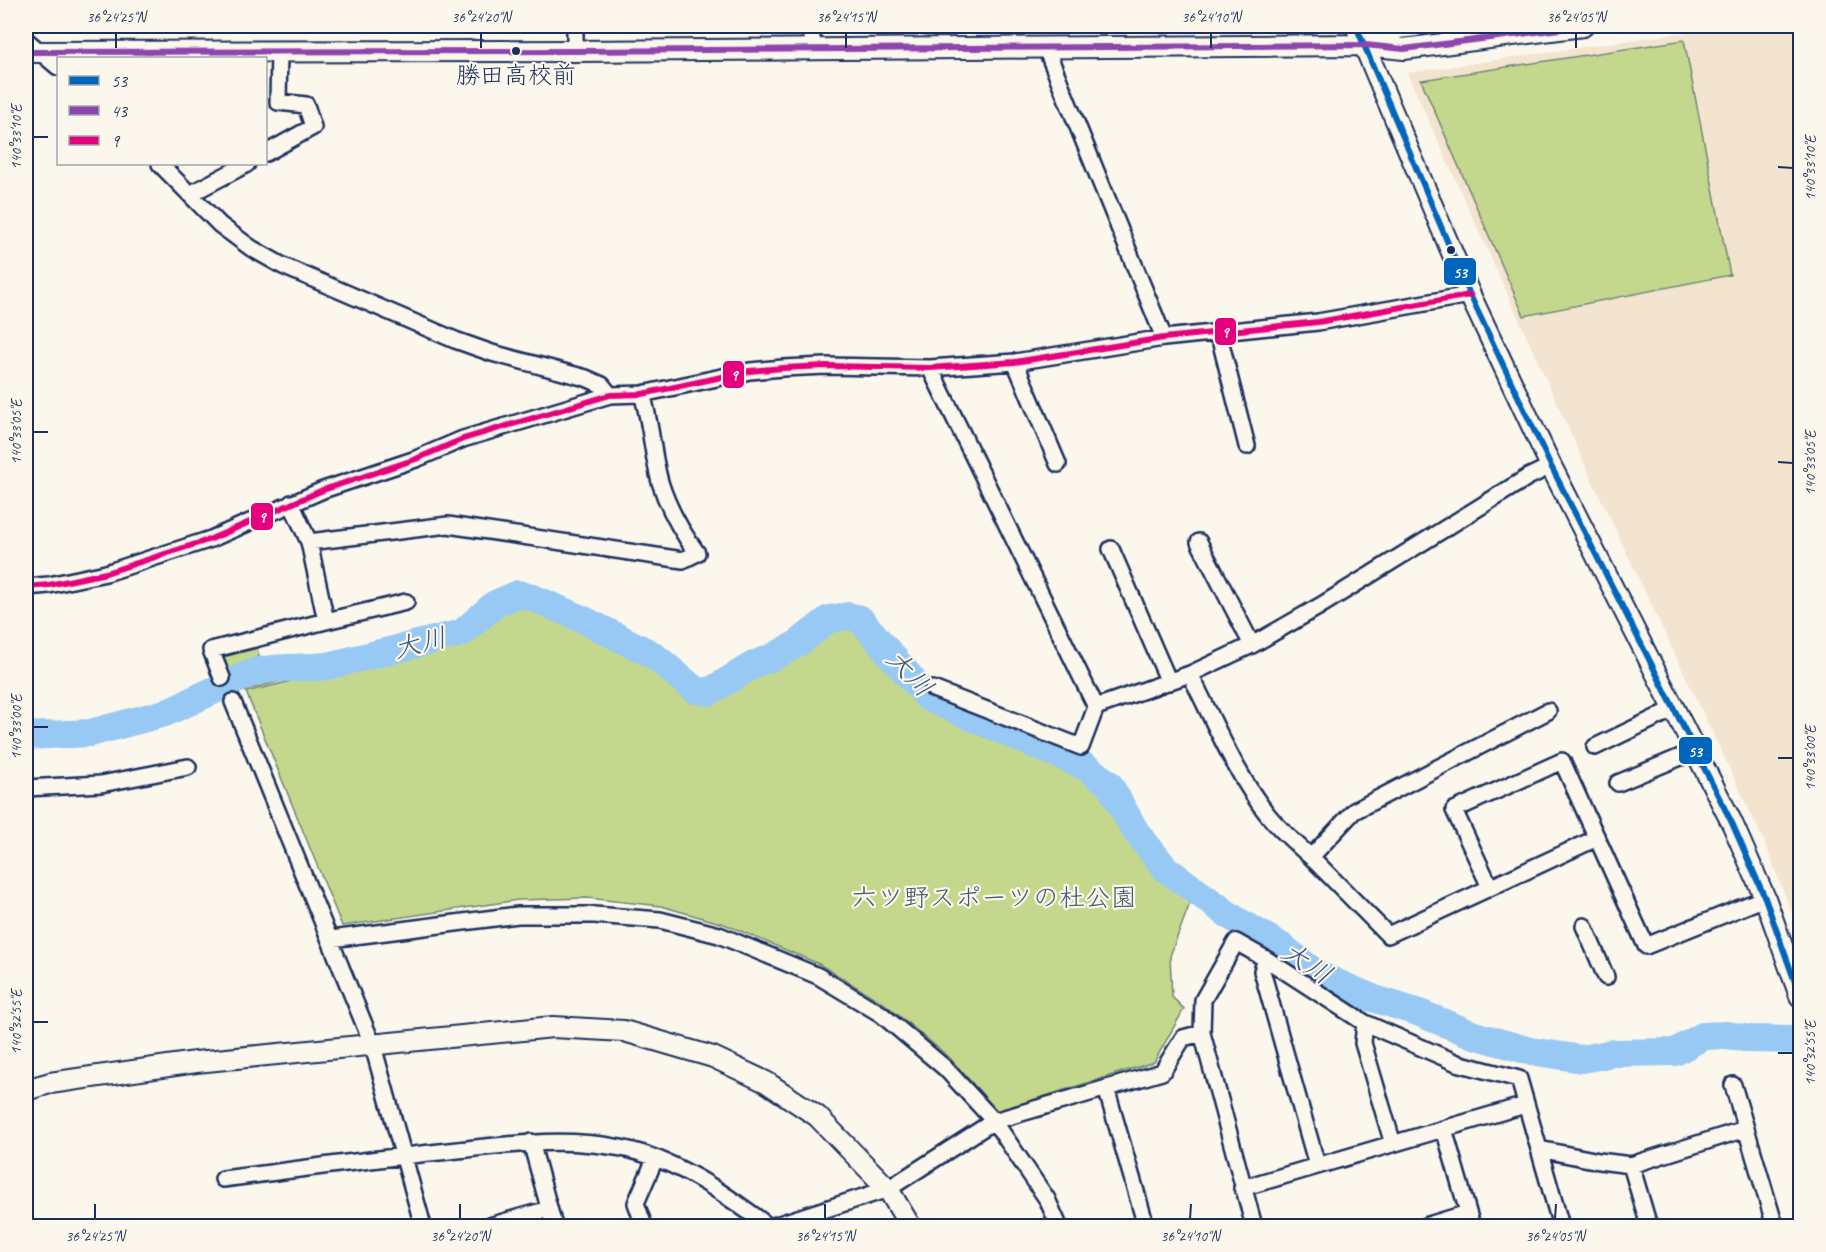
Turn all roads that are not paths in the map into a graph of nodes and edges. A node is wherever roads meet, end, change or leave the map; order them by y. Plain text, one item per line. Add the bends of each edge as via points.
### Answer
1 (30, 26) edge
2 (575, 26) edge
3 (810, 26) edge
4 (1356, 26) edge
5 (1416, 26) edge
6 (1583, 26) edge
7 (26, 32) edge
8 (1365, 45) junction
9 (1045, 46) junction
10 (31, 48) edge
11 (814, 48) junction
12 (279, 51) junction
13 (575, 51) junction
14 (57, 66) edge
15 (272, 102) edge
16 (267, 152) edge
17 (163, 165) edge
18 (245, 165) edge
19 (190, 194) junction
20 (1470, 294) junction
21 (1218, 332) junction
22 (1164, 338) junction
23 (1015, 362) junction
24 (930, 368) junction
25 (642, 393) junction
26 (610, 395) junction
27 (1246, 446) dead end
28 (1058, 464) dead end
29 (1551, 466) junction
30 (291, 503) junction
31 (309, 542) junction
32 (1199, 542) dead end
33 (1111, 549) dead end
34 (26, 586) edge
35 (406, 602) dead end
36 (326, 621) junction
37 (1252, 645) junction
38 (1190, 674) junction
39 (222, 678) dead end
40 (1169, 682) junction
41 (933, 689) dead end
42 (233, 702) dead end
43 (1096, 707) junction
44 (1674, 709) junction
45 (1548, 711) dead end
46 (1595, 747) dead end
47 (1695, 751) junction
48 (188, 767) dead end
49 (1618, 783) dead end
50 (26, 788) edge
51 (1597, 838) junction
52 (1311, 857) junction
53 (1490, 887) junction
54 (1764, 898) junction
55 (1584, 926) dead end
56 (331, 939) junction
57 (1266, 959) junction
58 (1606, 977) dead end
59 (1800, 996) edge
60 (1365, 1023) junction
61 (1202, 1033) junction
62 (373, 1046) junction
63 (1733, 1085) dead end
64 (1106, 1088) junction
65 (26, 1090) edge
66 (1525, 1105) junction
67 (994, 1121) junction
68 (1444, 1129) junction
69 (1745, 1129) junction
70 (531, 1142) junction
71 (1393, 1144) junction
72 (1539, 1149) junction
73 (404, 1155) junction
74 (655, 1159) junction
75 (1631, 1165) junction
76 (1317, 1166) junction
77 (223, 1179) dead end
78 (1242, 1188) junction
79 (888, 1189) junction
80 (549, 1209) junction
81 (1470, 1220) edge
82 (423, 1227) edge
83 (489, 1227) edge
84 (555, 1227) edge
85 (644, 1227) edge
86 (770, 1227) edge
87 (910, 1227) edge
88 (1059, 1227) edge
89 (1146, 1227) edge
90 (1254, 1227) edge
91 (1425, 1227) edge
92 (1561, 1227) edge
93 (1649, 1227) edge
94 (1775, 1227) edge

1 - 7 street
2 - 13 street
3 - 11 street
4 - 8 street
5 - 8 street via 1398,28
6 - 8 street via 1404,50
8 - 9 street
8 - 20 street
9 - 11 street
9 - 22 street
10 - 12 street
10 - 14 street
11 - 13 street
12 - 13 street
12 - 15 street
15 - 16 street via 306,105 313,127
17 - 19 street
18 - 19 street
19 - 26 street via 220,225 283,266 455,340 586,378 602,385
20 - 21 street via 1318,322
20 - 29 street
21 - 22 street
21 - 27 street
22 - 23 street
23 - 24 street
23 - 28 street
24 - 25 street via 783,368
24 - 43 street
25 - 26 street
25 - 31 street via 660,481 677,525 697,553 683,560 447,525
26 - 30 street via 463,439
29 - 37 street
29 - 44 street
30 - 31 street
30 - 34 street via 211,538 106,573
31 - 36 street
32 - 37 street
33 - 40 street
35 - 36 street
36 - 39 street via 211,650
37 - 38 street
38 - 40 street
38 - 52 street via 1235,763 1267,813
40 - 43 street
41 - 43 street via 1081,747
42 - 56 street
44 - 46 street
44 - 47 street
45 - 52 street via 1354,811
47 - 49 street
47 - 54 street
48 - 50 street via 101,784
51 - 53 street
51 - 53 street via 1562,760 1454,810
51 - 54 street via 1646,946
52 - 53 street via 1388,935
54 - 59 street
55 - 58 street
56 - 62 street
56 - 67 street via 519,915 660,920 710,933 818,976 881,1014 945,1068
57 - 60 street
57 - 61 street via 1236,942 1203,1000
57 - 76 street via 1262,970
60 - 66 street via 1456,1063 1519,1079
60 - 71 street via 1363,1043
61 - 64 street via 1183,1038 1162,1072
61 - 78 street
62 - 65 street via 196,1062 50,1083
62 - 73 street
62 - 79 street via 553,1027 624,1030 713,1057 766,1082 817,1116
63 - 69 street
64 - 67 street
64 - 89 street
66 - 68 street
66 - 72 street
67 - 79 street
67 - 88 street via 1047,1199
68 - 71 street
68 - 81 street
69 - 75 street
69 - 94 street
70 - 73 street
70 - 74 street via 622,1148
70 - 80 street
71 - 76 street
72 - 75 street
72 - 92 street
73 - 77 street
73 - 82 street
74 - 85 street via 636,1203
74 - 86 street via 728,1197
75 - 93 street
76 - 78 street
78 - 90 street
79 - 86 street
79 - 87 street
80 - 83 street
80 - 84 street
81 - 91 street

